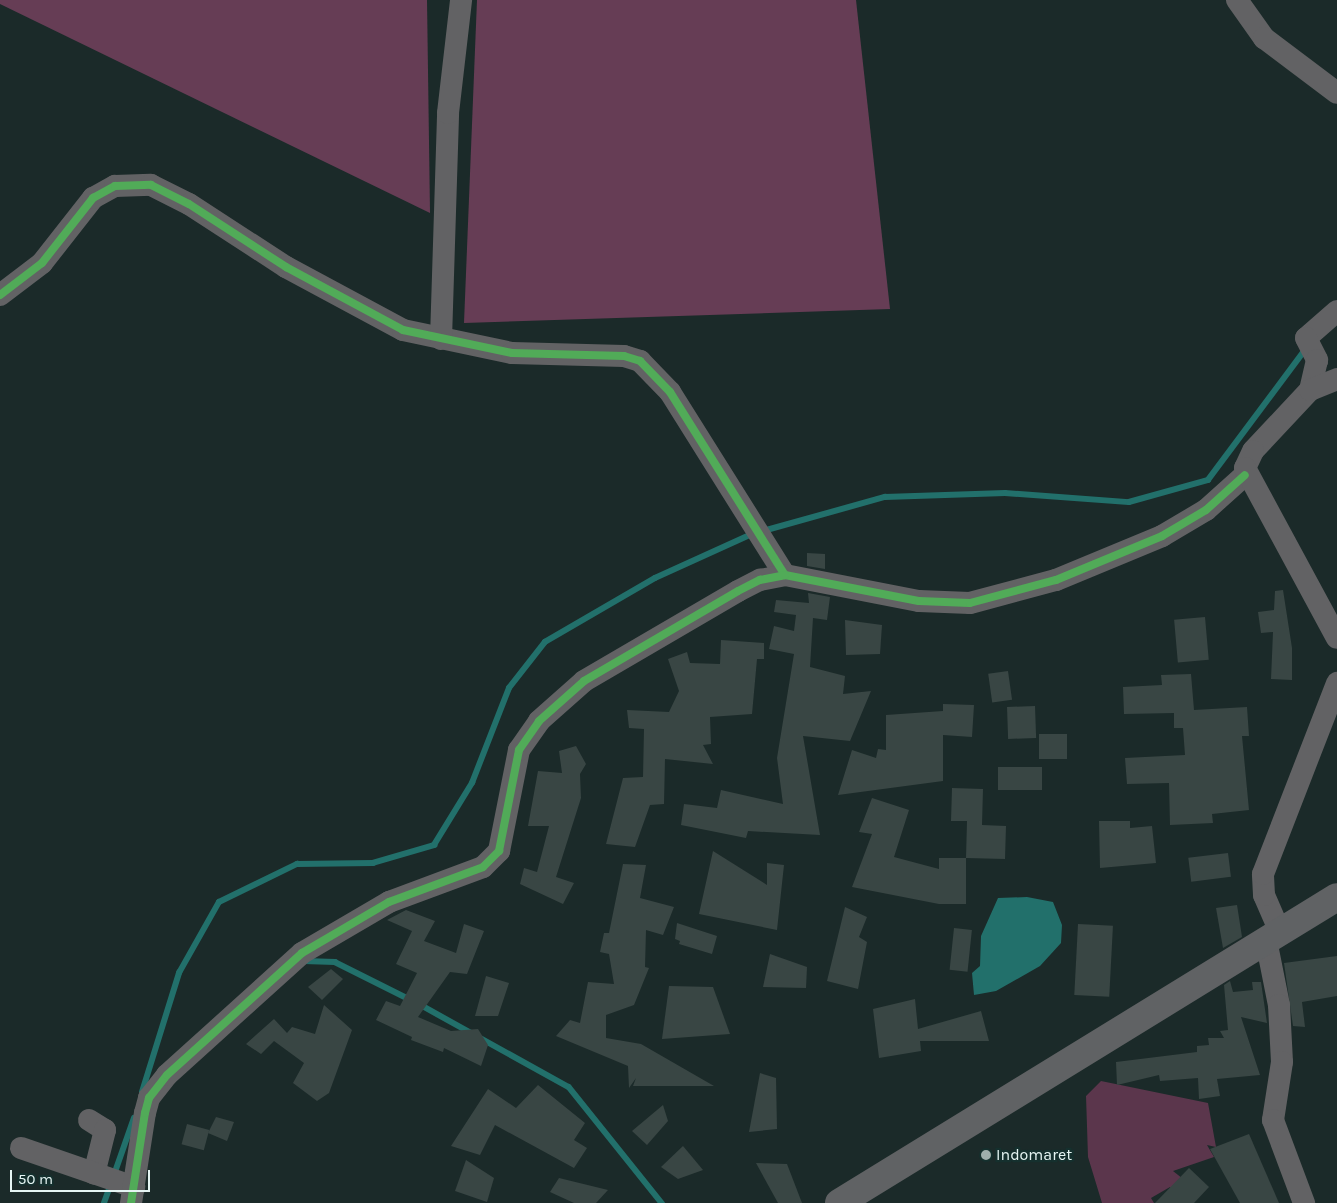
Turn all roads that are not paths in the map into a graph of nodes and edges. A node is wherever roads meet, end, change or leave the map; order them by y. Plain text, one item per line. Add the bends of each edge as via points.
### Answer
1 (461, 0) edge
2 (1236, 0) edge
3 (1337, 93) edge
4 (0, 295) edge
5 (1337, 311) edge
6 (441, 339) junction
7 (1337, 379) edge
8 (1310, 390) junction
9 (1245, 475) junction
10 (785, 575) junction
11 (1337, 638) edge
12 (1337, 683) edge
13 (1337, 897) edge
14 (1273, 936) junction
15 (89, 1120) dead end
16 (21, 1148) dead end
17 (97, 1174) junction
18 (129, 1191) edge
19 (839, 1203) edge
20 (1304, 1203) edge

1 - 6 street via 448,112
2 - 3 street via 1264,38
4 - 6 street via 42,264 92,198 115,186 150,185 189,204 286,268 381,321
5 - 8 street via 1306,340 1317,360
6 - 10 street via 512,353 624,356 640,361 670,392
7 - 8 street
8 - 9 street via 1253,451
9 - 10 street via 1206,510 1162,536 1056,580 996,599 952,604
9 - 11 street
10 - 18 street via 760,580 641,646 584,681 539,722 519,750 499,850 482,867 389,902 302,953 166,1075 149,1098
12 - 14 street via 1263,874
13 - 14 main road
14 - 19 main road
14 - 20 street via 1282,1062 1273,1120
15 - 17 street via 105,1130
16 - 17 street
17 - 18 street

